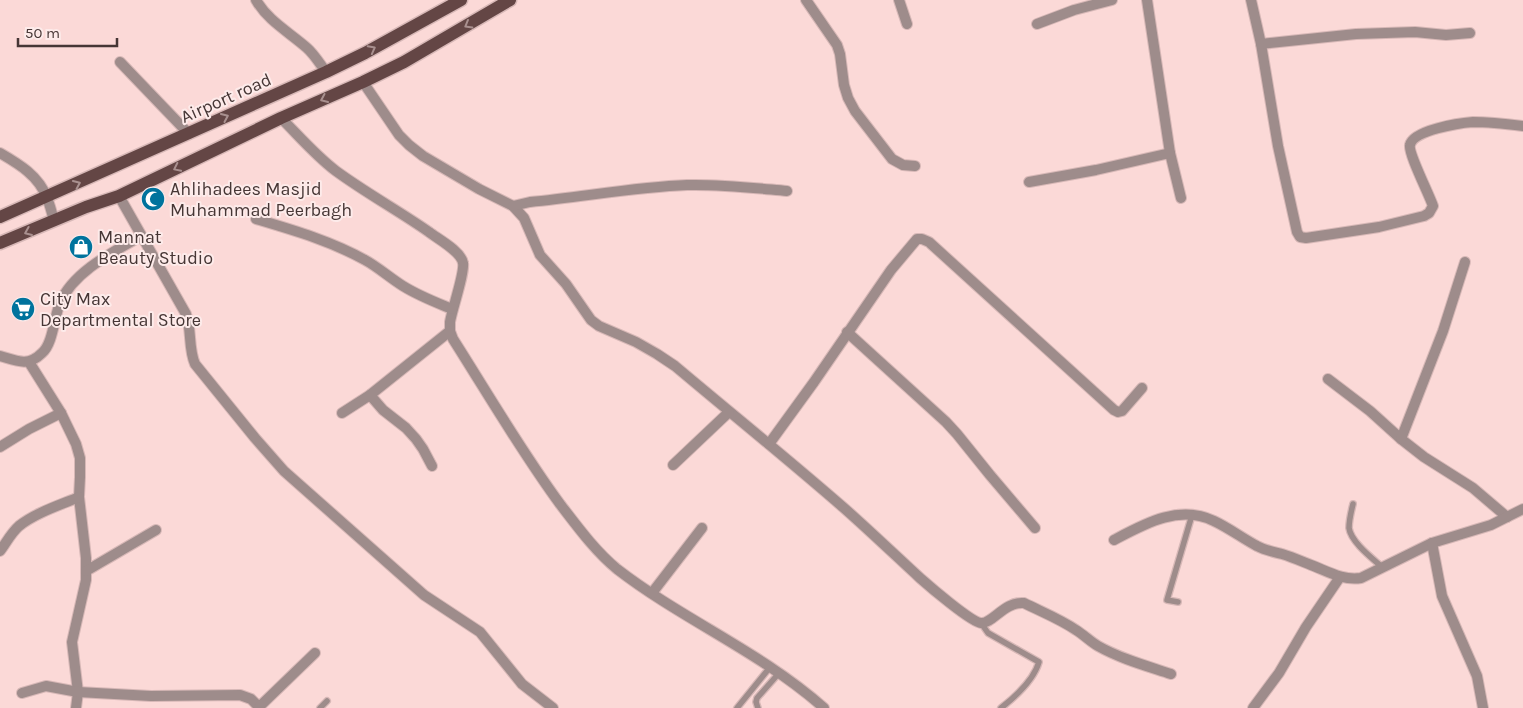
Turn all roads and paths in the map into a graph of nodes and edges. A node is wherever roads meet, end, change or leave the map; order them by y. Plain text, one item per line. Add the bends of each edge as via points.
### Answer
1 (256, 0) edge
2 (510, 0) edge
3 (806, 0) edge
4 (899, 0) edge
5 (1112, 0) edge
6 (1147, 0) edge
7 (1251, 0) edge
8 (453, 2) edge
9 (907, 24) dead end
10 (1037, 24) dead end
11 (1470, 34) dead end
12 (1261, 44) junction
13 (120, 62) dead end
14 (326, 72) junction
15 (363, 82) junction
16 (281, 118) junction
17 (1523, 126) edge
18 (189, 134) junction
19 (0, 153) edge
20 (1170, 153) junction
21 (916, 166) dead end
22 (1029, 182) dead end
23 (787, 191) dead end
24 (119, 196) junction
25 (47, 197) junction
26 (1181, 198) dead end
27 (513, 206) junction
28 (0, 217) edge
29 (256, 219) dead end
30 (54, 221) junction
31 (141, 236) junction
32 (0, 243) edge
33 (1465, 262) dead end
34 (452, 309) junction
35 (450, 331) junction
36 (848, 332) junction
37 (0, 356) edge
38 (29, 362) junction
39 (1328, 379) dead end
40 (1142, 388) dead end
41 (370, 395) junction
42 (729, 412) junction
43 (61, 413) junction
44 (342, 413) dead end
45 (1401, 439) junction
46 (769, 444) junction
47 (0, 447) edge
48 (432, 466) dead end
49 (673, 466) dead end
50 (79, 496) junction
51 (1353, 504) dead end
52 (1523, 509) edge
53 (1192, 514) junction
54 (1507, 517) junction
55 (702, 528) dead end
56 (1036, 528) dead end
57 (156, 530) dead end
58 (1114, 540) dead end
59 (1432, 543) junction
60 (0, 551) edge
61 (1382, 567) junction
62 (86, 571) junction
63 (1340, 577) junction
64 (652, 593) junction
65 (1178, 602) dead end
66 (981, 623) junction
67 (315, 653) dead end
68 (775, 669) junction
69 (1171, 674) dead end
70 (78, 692) junction
71 (22, 693) dead end
72 (327, 701) dead end
73 (76, 708) edge
74 (260, 708) edge
75 (320, 708) edge
76 (553, 708) edge
77 (737, 708) edge
78 (758, 708) edge
79 (824, 708) edge
80 (1001, 708) edge
81 (1253, 708) edge
82 (1483, 708) edge

1 - 14 street via 274,22 308,48
2 -> 15 main road via 404,62
3 - 21 street via 840,54 844,85 855,111 892,159 902,165
4 - 9 street
5 - 10 street
6 - 20 street
7 - 12 street
14 -> 8 main road, Airport road
11 - 12 street via 1356,34
12 - 17 street via 1278,146 1300,237 1379,227 1429,213 1433,206 1411,155 1410,146 1416,137 1451,125 1472,122
13 - 18 street
18 -> 14 main road, Airport road
15 -> 16 main road
15 - 27 street via 409,145 479,189
16 -> 24 main road
16 - 34 street via 337,172 459,255 463,262 462,272
25 -> 18 main road, Airport road
19 - 25 street via 29,172
20 - 22 street
20 - 26 street
23 - 27 street via 687,185
24 - 30 main road
24 - 31 street
25 - 28 main road, Airport road
25 - 30 street
27 - 42 street via 524,218 540,255 566,284 591,320 657,354
29 - 34 street via 347,251 416,294
30 -> 32 main road
31 - 38 street via 81,275 61,300 46,350
31 - 76 street via 186,314 195,364 255,438 284,471 424,595 480,632 522,684
33 - 45 street via 1443,331
34 - 35 street
35 - 41 street
35 - 64 street via 521,447 572,520 616,568
36 - 40 street via 912,243 922,239 1114,410 1122,411
36 - 46 street
36 - 56 street via 946,422
37 - 38 street
38 - 43 street
39 - 45 street
41 - 44 street
41 - 48 street via 406,428 424,449
42 - 46 street
42 - 49 street
43 - 47 street
43 - 50 street via 80,458
45 - 54 street via 1473,488
46 - 66 street via 939,595
50 - 60 street via 19,526
50 - 62 street
51 - 61 lane via 1350,534
52 - 54 street
53 - 58 street via 1162,517
53 - 63 street via 1212,520 1259,547
53 - 65 lane via 1167,600
54 - 59 street
55 - 64 street
57 - 62 street
59 - 61 street
59 - 82 street via 1442,596 1478,676
61 - 63 street via 1361,578
62 - 70 street via 72,642
63 - 81 street
64 - 68 street
66 - 69 street via 1013,604 1024,603 1062,621 1115,654
66 - 80 lane via 988,633 1039,662 1026,685
67 - 74 street
68 - 77 lane
68 - 78 lane via 756,702
68 - 79 street
70 - 71 street via 46,686
70 - 73 street
70 - 74 street via 240,696
72 - 75 lane

